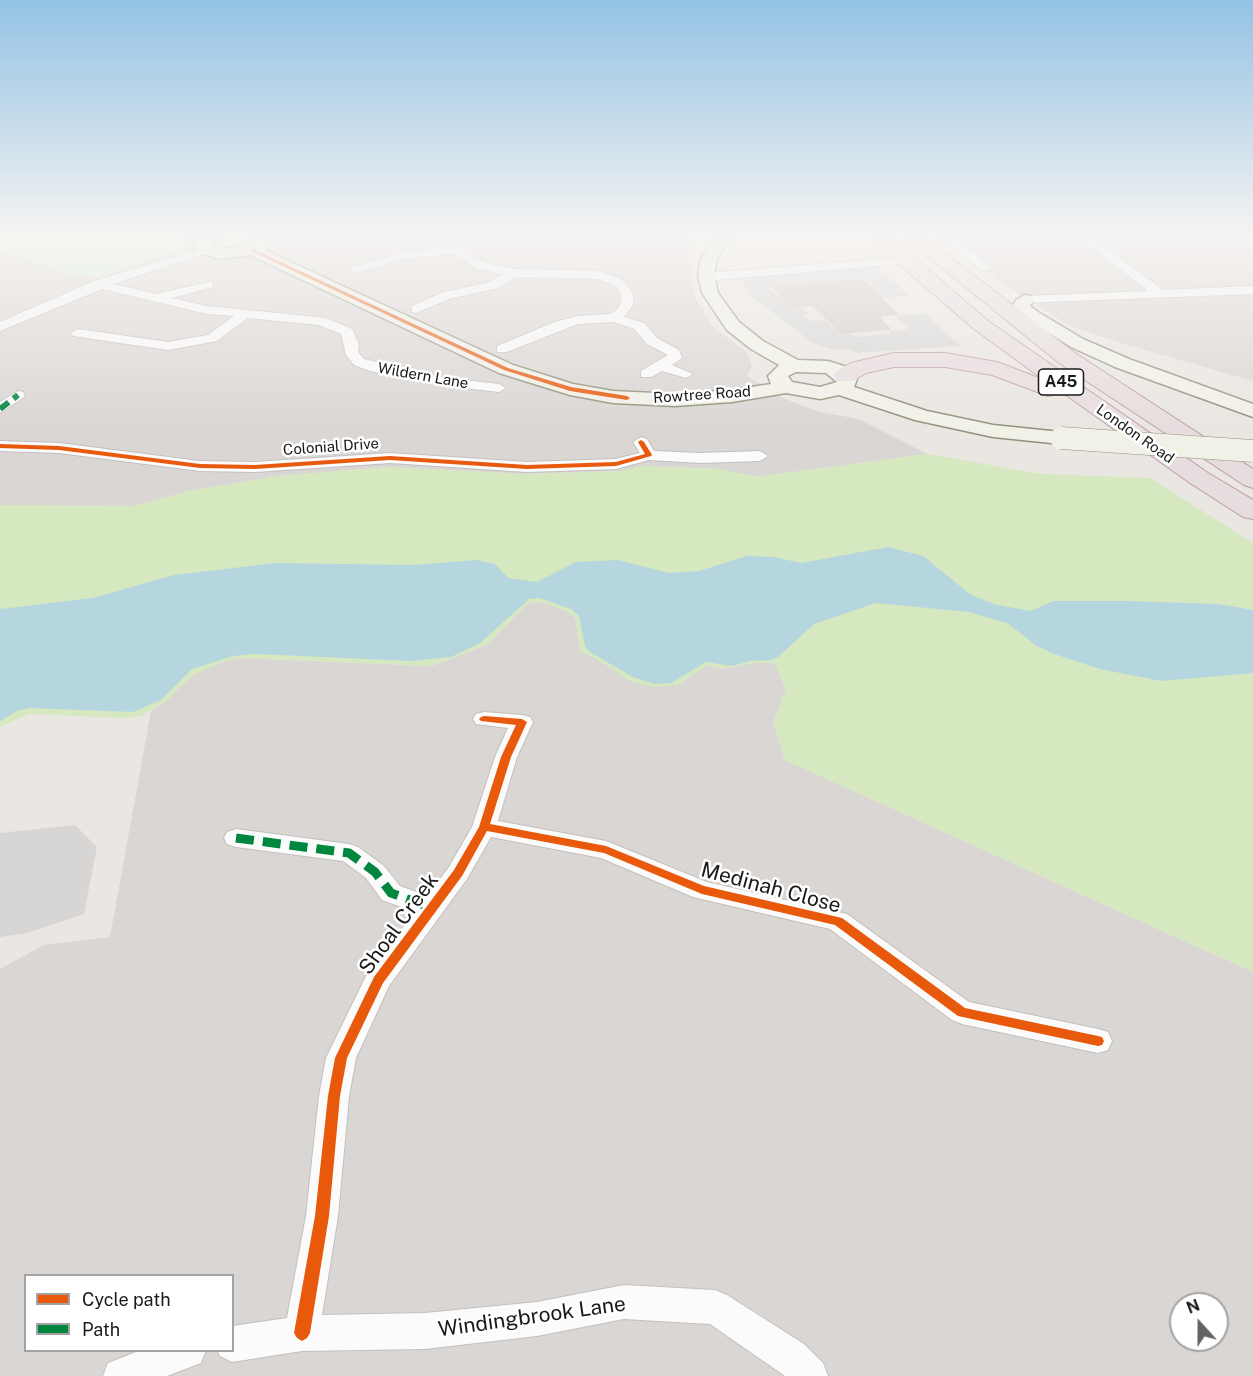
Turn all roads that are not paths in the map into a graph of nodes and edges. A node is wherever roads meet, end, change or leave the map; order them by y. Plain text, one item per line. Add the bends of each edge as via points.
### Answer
1 (59, 301) edge
2 (171, 301) edge
3 (372, 301) edge
4 (433, 301) edge
5 (627, 301) edge
6 (714, 301) edge
7 (953, 301) edge
8 (995, 301) edge
9 (1024, 301) edge
10 (416, 309) dead end
11 (2, 310) dead end
12 (244, 315) junction
13 (25, 316) junction
14 (615, 318) junction
15 (0, 327) edge
16 (78, 333) dead end
17 (757, 345) junction
18 (502, 349) dead end
19 (794, 366) junction
20 (663, 367) junction
21 (646, 374) dead end
22 (686, 374) dead end
23 (843, 383) junction
24 (786, 387) junction
25 (499, 388) dead end
26 (18, 395) dead end
27 (732, 396) junction
28 (0, 409) edge
29 (1253, 411) edge
30 (0, 446) edge
31 (1253, 451) edge
32 (760, 456) dead end
33 (1199, 478) junction
34 (1253, 480) edge
35 (1253, 511) edge
36 (484, 719) dead end
37 (484, 826) junction
38 (236, 838) dead end
39 (432, 908) junction
40 (1098, 1041) dead end
41 (302, 1333) junction
42 (234, 1344) edge
43 (183, 1352) edge
44 (121, 1376) edge
45 (810, 1376) edge

1 - 13 street
2 - 12 street, Wildern Lane
3 - 27 street, Rowtree Road via 536,381 641,399
4 - 10 street
5 - 14 street
6 - 17 street via 733,326
7 - 33 highway, London Road / A45 via 981,325
8 - 34 highway, London Road / A45 via 1067,358
9 - 29 street via 1021,307 1032,316 1077,343
11 - 13 street
12 - 16 street via 212,338 168,346
12 - 25 street, Wildern Lane via 321,321 347,332 351,352 359,362 479,392
13 - 15 street
14 - 18 street via 567,323
14 - 20 street via 639,326 652,341 674,353 675,358
17 - 19 street
17 - 27 street via 764,360 760,376
19 - 23 street via 828,367
19 - 24 street via 778,376
20 - 21 street
20 - 22 street
23 - 24 street, Rowtree Road via 811,393
23 - 31 street, bridge via 922,416 993,431
23 - 33 highway via 859,368 894,360 945,360 997,369 1042,385
24 - 27 street, Rowtree Road
26 - 28 street
30 - 32 street, Colonial Drive via 59,448 200,466 255,467 390,458 527,467 616,464 645,449 700,458
33 - 35 highway, London Road / A45
36 - 37 street, Shoal Creek via 522,723 506,757
37 - 39 street, Shoal Creek via 458,873
37 - 40 street, Medinah Close via 606,850 702,891 838,921 962,1012
38 - 39 street via 349,854 375,872 391,893
39 - 41 street, Shoal Creek via 378,980 341,1058 322,1216
41 - 42 street, Windingbrook Lane
41 - 45 street, Windingbrook Lane via 424,1331 537,1319 624,1302 715,1307 791,1357
43 - 44 street

